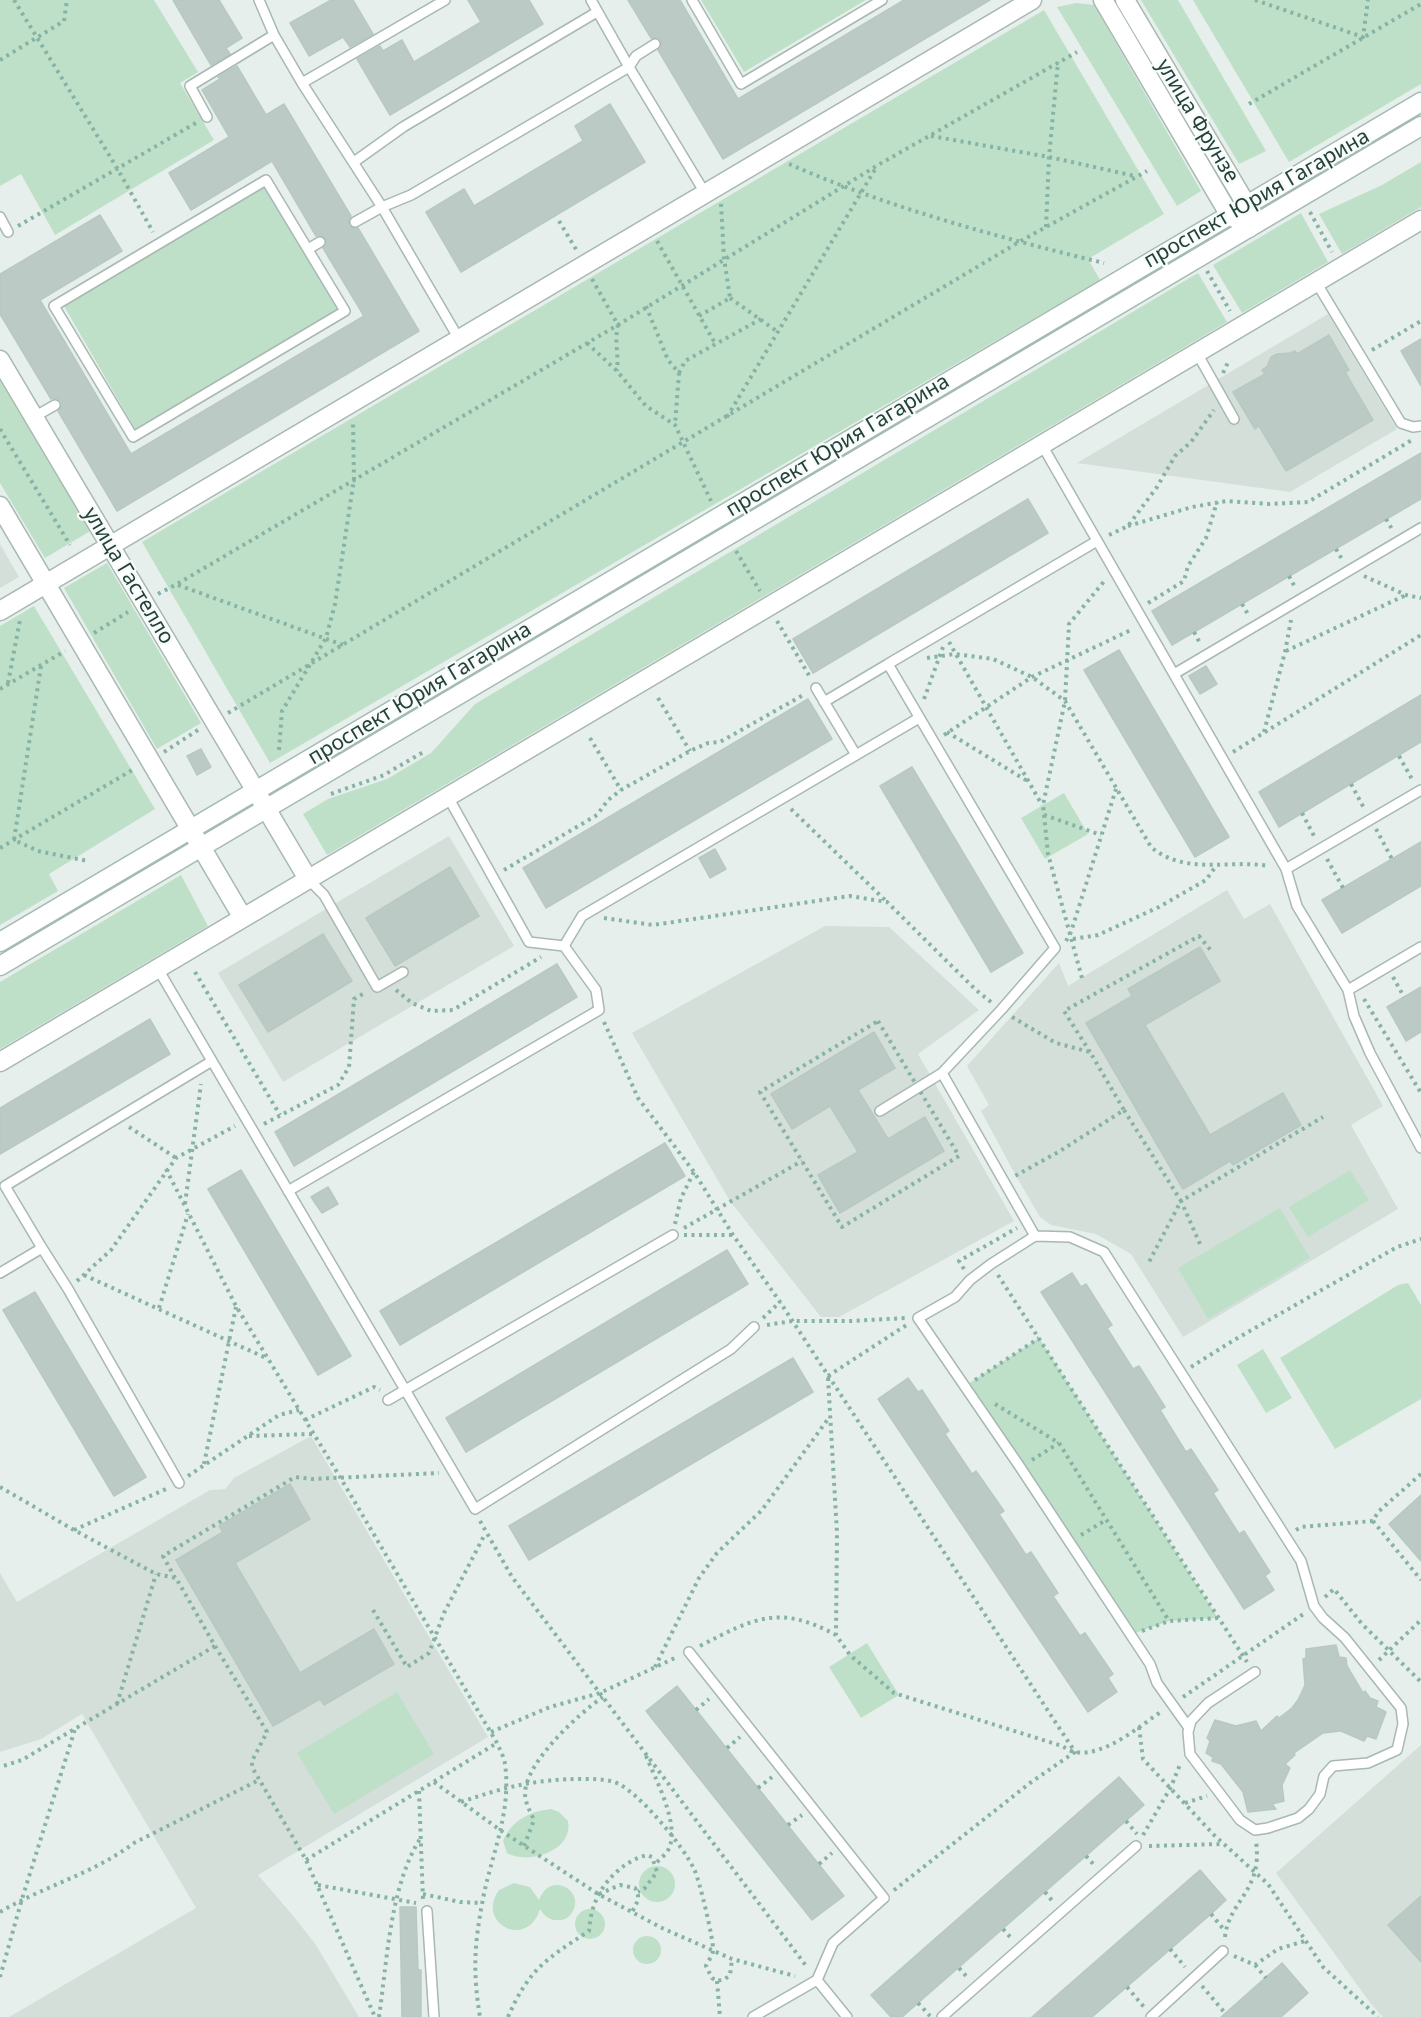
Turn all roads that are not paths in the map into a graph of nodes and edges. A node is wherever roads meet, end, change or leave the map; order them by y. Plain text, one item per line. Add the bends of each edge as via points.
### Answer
1 (259, 0) edge
2 (446, 0) edge
3 (591, 0) edge
4 (692, 0) edge
5 (882, 0) edge
6 (1032, 0) edge
7 (1103, 0) edge
8 (1125, 0) edge
9 (597, 12) junction
10 (274, 35) junction
11 (655, 44) dead end
12 (628, 68) junction
13 (302, 83) junction
14 (1421, 102) edge
15 (207, 117) road end
16 (1421, 126) edge
17 (354, 162) junction
18 (713, 189) junction
19 (1246, 204) junction
20 (382, 207) junction
21 (1229, 214) junction
22 (1421, 220) edge
23 (355, 222) dead end
24 (1249, 228) junction
25 (320, 242) dead end
26 (308, 249) junction
27 (1316, 282) junction
28 (459, 339) junction
29 (1197, 353) junction
30 (0, 360) edge
31 (55, 405) dead end
32 (34, 417) junction
33 (1234, 419) dead end
34 (1417, 427) edge
35 (1042, 445) junction
36 (0, 506) edge
37 (1421, 528) edge
38 (1097, 541) junction
39 (110, 546) junction
40 (46, 584) junction
41 (0, 611) edge
42 (888, 664) junction
43 (1174, 674) junction
44 (816, 688) road end
45 (824, 702) junction
46 (919, 718) junction
47 (856, 755) junction
48 (256, 791) junction
49 (1420, 791) edge
50 (448, 797) junction
51 (267, 809) junction
52 (191, 829) junction
53 (201, 847) junction
54 (1286, 869) junction
55 (308, 879) junction
56 (243, 918) junction
57 (0, 942) edge
58 (564, 946) junction
59 (1421, 947) edge
60 (0, 966) edge
61 (158, 969) junction
62 (403, 972) dead end
63 (1348, 990) junction
64 (212, 1061) junction
65 (0, 1062) edge
66 (942, 1074) junction
67 (880, 1111) dead end
68 (1421, 1148) edge
69 (3, 1187) edge
70 (288, 1191) junction
71 (673, 1235) road end
72 (1035, 1236) junction
73 (42, 1248) junction
74 (0, 1273) edge
75 (754, 1327) road end
76 (405, 1390) junction
77 (391, 1399) road end
78 (179, 1483) road end
79 (689, 1652) road end
80 (1255, 1672) dead end
81 (1189, 1728) junction
82 (1136, 1846) road end
83 (427, 1911) dead end
84 (1223, 1951) road end
85 (817, 1980) junction
86 (434, 2017) edge
87 (753, 2017) edge
88 (847, 2017) edge
89 (942, 2017) edge
90 (1151, 2017) edge

1 - 10 lane
2 - 13 lane
3 - 9 lane
4 - 5 lane via 697,19 741,84
6 - 18 street
7 - 21 street, улица Фрунзе
8 - 19 street, улица Фрунзе
9 - 12 lane
9 - 17 lane via 403,127
10 - 13 lane
10 - 15 lane via 190,86
11 - 12 lane via 636,56
12 - 18 lane
12 - 20 lane via 411,195
13 - 17 lane
14 - 19 street, проспект Юрия Гагарина
16 - 24 street, проспект Юрия Гагарина
17 - 20 lane
18 - 28 street
19 - 21 street, проспект Юрия Гагарина
19 - 24 street, улица Фрунзе
20 - 23 lane
20 - 28 lane
21 - 24 street, улица Фрунзе
21 - 48 street, проспект Юрия Гагарина
22 - 27 street
24 - 51 street, проспект Юрия Гагарина
25 - 26 lane
26 - 26 lane via 266,180 54,306 94,382 133,437 345,311
27 - 29 street
27 - 34 lane via 1401,423
28 - 39 street
29 - 33 lane
29 - 35 street
30 - 32 street, улица Гастелло
31 - 32 lane
32 - 39 street, улица Гастелло
35 - 38 lane
35 - 50 street
36 - 40 street
37 - 43 lane
38 - 42 lane
38 - 43 lane
39 - 40 street
39 - 48 street, улица Гастелло
40 - 41 street
40 - 52 street
42 - 45 lane
42 - 46 lane
43 - 54 lane
44 - 45 lane
45 - 47 lane
46 - 47 lane
46 - 66 lane via 1055,948
47 - 58 lane via 582,916
48 - 51 street
48 - 52 street, проспект Юрия Гагарина
49 - 54 lane
50 - 55 street
50 - 58 lane via 529,942
51 - 53 street, проспект Юрия Гагарина
51 - 55 street
52 - 53 street
52 - 57 street, проспект Юрия Гагарина
53 - 56 street
53 - 60 street, проспект Юрия Гагарина
54 - 63 lane via 1297,906
55 - 56 street
55 - 62 lane via 324,896 381,984
56 - 61 street
58 - 70 lane via 596,990 599,1010
59 - 63 lane
61 - 64 lane
61 - 65 street
63 - 68 lane via 1370,1053
64 - 69 lane
64 - 70 lane
66 - 67 lane
66 - 72 lane
69 - 73 lane
70 - 76 lane
71 - 76 lane
72 - 81 lane via 970,1280 955,1297 918,1318
72 - 81 lane via 1070,1238 1104,1252 1301,1561 1314,1606 1401,1708 1403,1724 1396,1750 1368,1763 1333,1766 1324,1776 1320,1794 1298,1818 1254,1830 1240,1820 1190,1754
73 - 74 lane
73 - 78 lane
75 - 76 lane via 731,1349 475,1509
76 - 77 lane
79 - 85 lane via 884,1898 833,1943
80 - 81 lane via 1208,1703 1191,1720
82 - 89 lane
83 - 86 lane
84 - 90 lane
85 - 87 lane
85 - 88 lane

